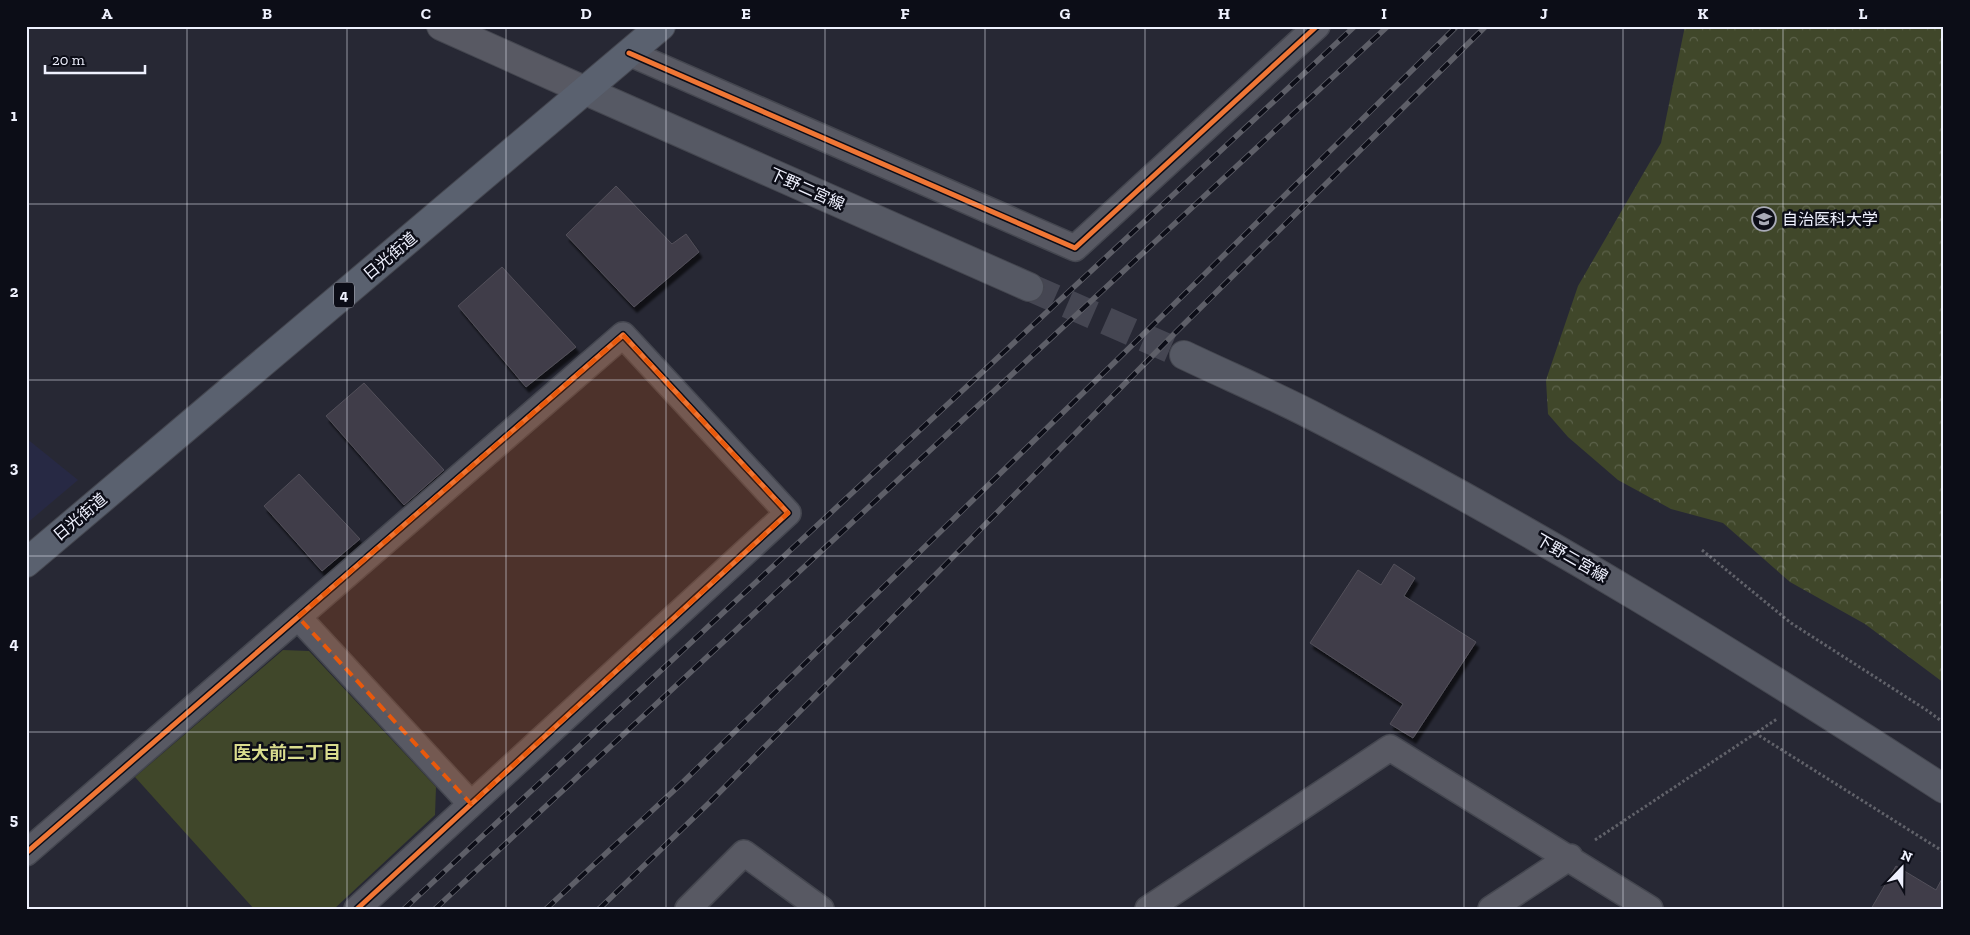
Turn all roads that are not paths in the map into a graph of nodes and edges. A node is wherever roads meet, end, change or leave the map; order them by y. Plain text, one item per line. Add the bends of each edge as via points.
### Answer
1 (442, 26) edge
2 (661, 26) edge
3 (1317, 26) edge
4 (629, 53) junction
5 (586, 91) junction
6 (1029, 287) tunnel mouth
7 (1184, 355) tunnel mouth
8 (26, 563) edge
9 (298, 617) junction
10 (1944, 789) edge
11 (471, 804) junction
12 (26, 852) edge
13 (1570, 857) junction
14 (357, 909) edge
15 (688, 909) edge
16 (821, 909) edge
17 (1148, 909) edge
18 (1491, 909) edge
19 (1650, 909) edge

1 - 5 street
2 - 4 highway, 日光街道 / 4
3 - 4 street via 1075,248
4 - 5 highway, 日光街道 / 4
5 - 6 main road, 下野二宮線
5 - 8 highway, 日光街道 / 4
7 - 10 main road, 下野二宮線 via 1322,420 1445,485 1806,699
9 - 11 street
9 - 11 street via 623,335 788,513
9 - 12 street
11 - 14 street
13 - 17 street via 1390,748
13 - 18 street
13 - 19 street
15 - 16 street via 744,853

